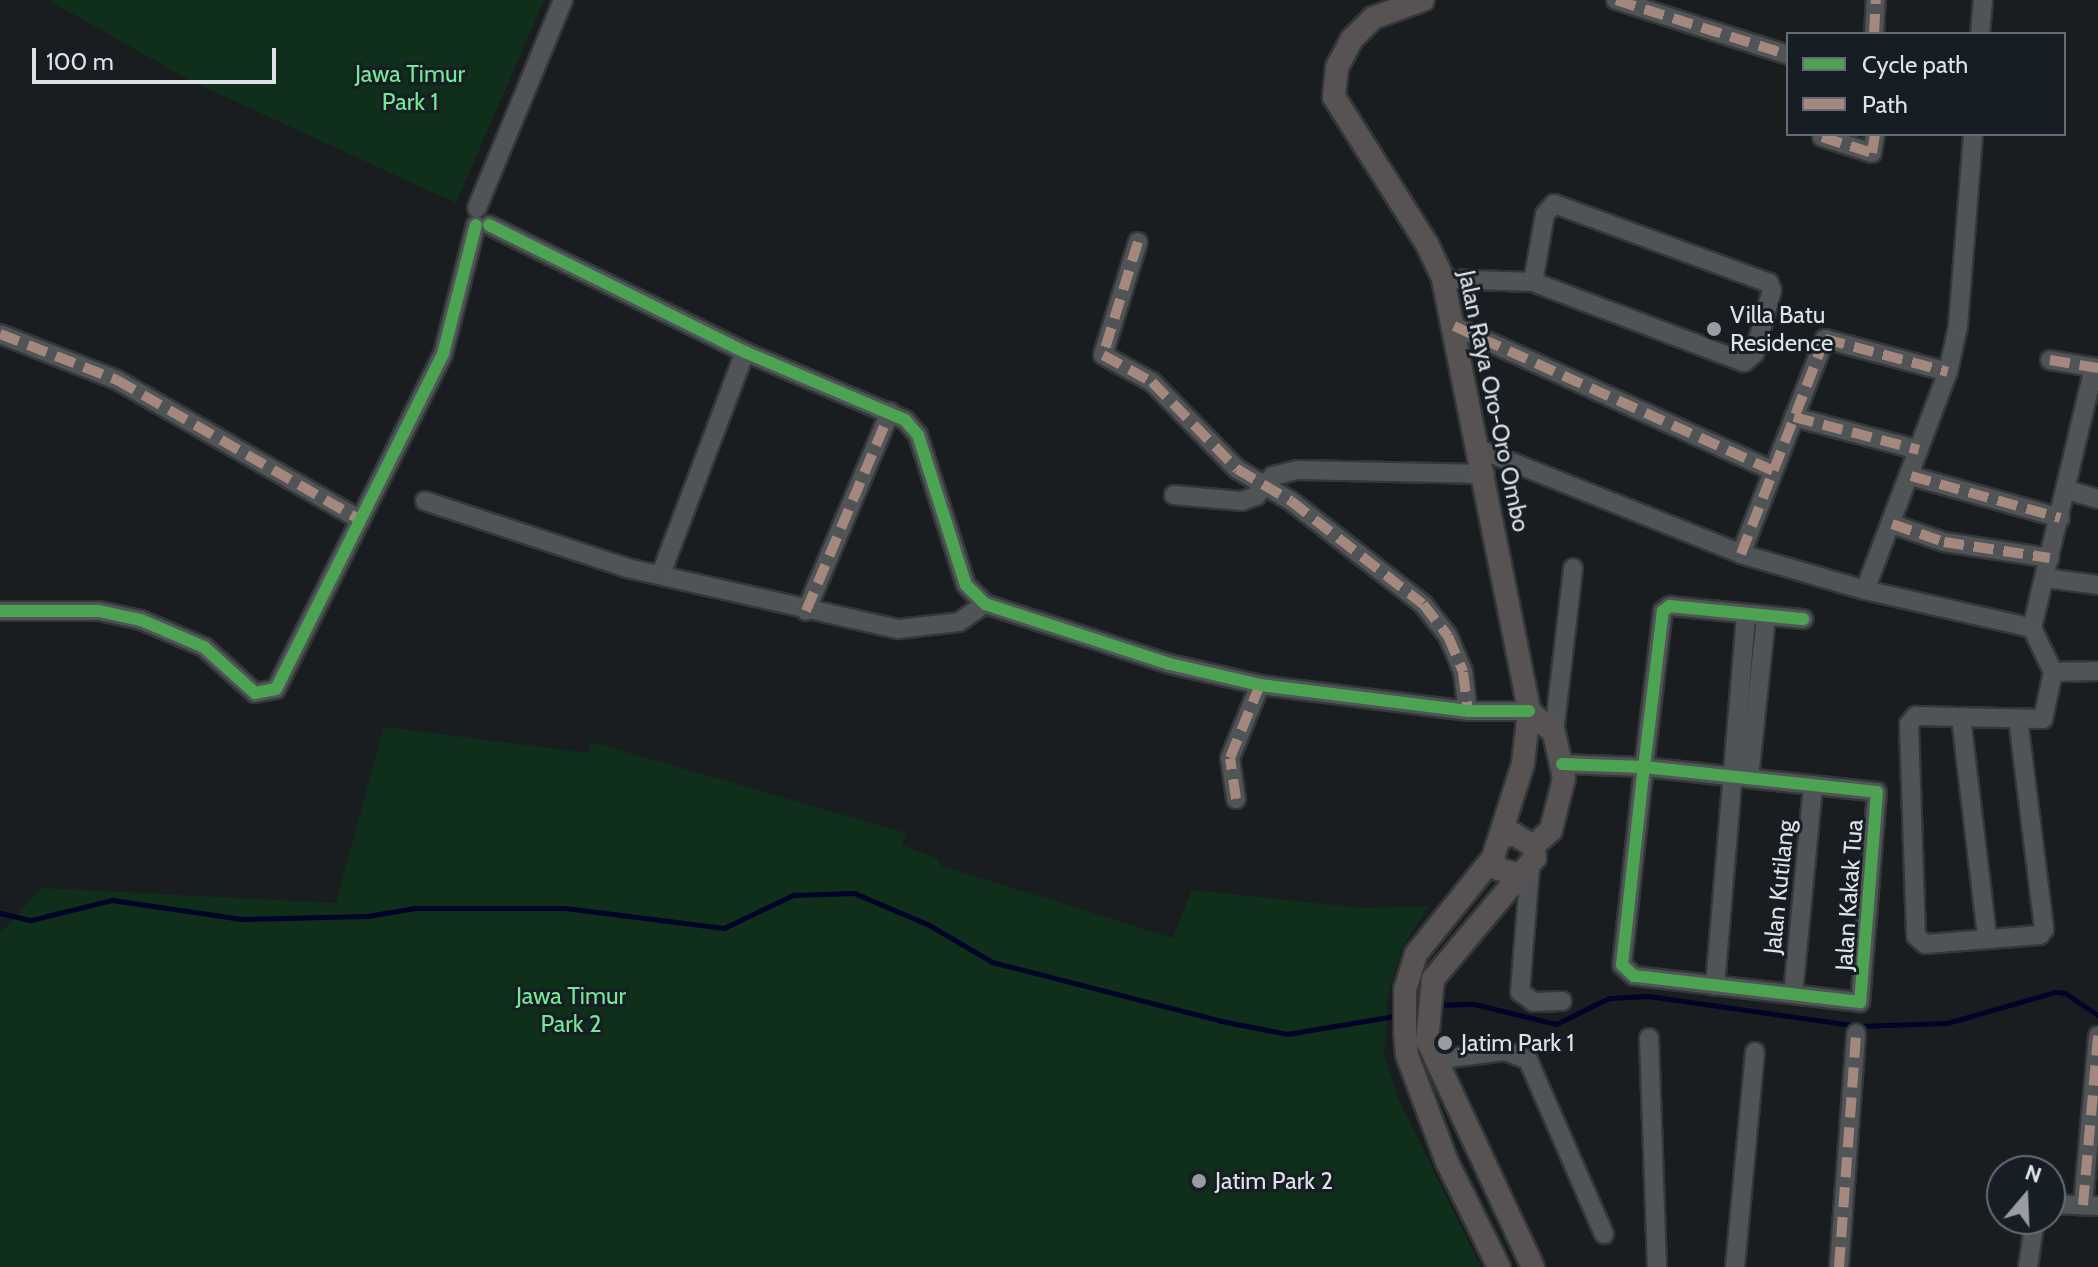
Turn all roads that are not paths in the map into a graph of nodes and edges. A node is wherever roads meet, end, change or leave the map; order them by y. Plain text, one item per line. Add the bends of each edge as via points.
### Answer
1 (563, 0) edge
2 (1423, 0) edge
3 (1616, 0) edge
4 (1876, 0) edge
5 (1983, 0) edge
6 (1874, 32) edge
7 (1980, 32) edge
8 (1786, 54) edge
9 (1875, 136) edge
10 (1973, 136) edge
11 (1822, 137) dead end
12 (481, 219) junction
13 (1138, 242) dead end
14 (1443, 279) junction
15 (1533, 282) junction
16 (1454, 326) junction
17 (0, 334) edge
18 (745, 352) junction
19 (2050, 360) dead end
20 (2096, 368) edge
21 (1948, 372) junction
22 (890, 412) junction
23 (1794, 417) junction
24 (1479, 449) junction
25 (1919, 450) junction
26 (1773, 471) junction
27 (1485, 474) junction
28 (1911, 476) junction
29 (1263, 483) junction
30 (2067, 490) junction
31 (1174, 495) dead end
32 (2098, 499) edge
33 (425, 501) dead end
34 (2060, 518) junction
35 (359, 519) junction
36 (1892, 524) junction
37 (1741, 554) junction
38 (2050, 558) junction
39 (1573, 568) dead end
40 (661, 574) junction
41 (2045, 578) junction
42 (2098, 585) edge
43 (1865, 590) junction
44 (985, 604) junction
45 (0, 611) edge
46 (806, 611) junction
47 (1746, 614) junction
48 (1766, 616) junction
49 (1803, 619) dead end
50 (2032, 628) junction
51 (2098, 671) edge
52 (2053, 672) junction
53 (1260, 685) junction
54 (1468, 711) junction
55 (1529, 711) junction
56 (1961, 718) junction
57 (2018, 719) junction
58 (1554, 733) junction
59 (1562, 764) junction
60 (1644, 767) junction
61 (1729, 776) junction
62 (1749, 778) junction
63 (1813, 785) junction
64 (1236, 799) dead end
65 (1503, 837) junction
66 (1493, 858) junction
67 (1528, 863) junction
68 (1987, 936) junction
69 (1715, 986) junction
70 (1793, 994) junction
71 (1562, 1001) dead end
72 (1856, 1034) dead end
73 (2098, 1036) edge
74 (1649, 1038) dead end
75 (1755, 1052) dead end
76 (1434, 1060) junction
77 (2066, 1205) edge
78 (2090, 1206) edge
79 (1604, 1234) dead end
80 (2033, 1235) edge
81 (1499, 1267) edge
82 (1533, 1267) edge
83 (1657, 1267) edge
84 (1735, 1267) edge
85 (1839, 1267) edge
86 (2028, 1267) edge

1 - 12 street
2 - 14 main road, Jalan Raya Oro-Oro Ombo via 1373,18 1352,39 1337,67 1334,97 1427,244
3 - 8 street
4 - 6 street
5 - 7 street
9 - 11 street via 1872,153
10 - 21 street via 1958,326
12 - 18 street
12 - 35 street via 443,354
13 - 29 street via 1103,355 1152,382 1220,454
14 - 15 street
14 - 16 main road, Jalan Raya Oro-Oro Ombo
15 - 15 street via 1744,362 1754,354 1772,286 1554,204 1545,214
16 - 24 main road, Jalan Raya Oro-Oro Ombo
16 - 26 street
17 - 35 street via 117,380
18 - 22 street
18 - 40 street
19 - 20 street
20 - 30 street
21 - 23 street via 1825,339
21 - 25 street
22 - 44 street via 918,435 961,573
22 - 46 street
23 - 25 street
23 - 26 street
24 - 27 main road, Jalan Raya Oro-Oro Ombo
24 - 37 street
25 - 28 street
26 - 37 street
27 - 29 street via 1297,470
27 - 55 main road, Jalan Raya Oro-Oro Ombo
28 - 34 street
28 - 36 street
29 - 31 street via 1256,496 1242,501
29 - 54 street via 1440,621 1463,672
30 - 32 street
30 - 34 street
33 - 40 street via 627,568
34 - 38 street
35 - 45 street via 276,689 268,694 239,683 204,647 141,620 99,611
36 - 38 street via 1944,542
36 - 43 street
37 - 43 street
38 - 41 street
39 - 58 street
40 - 46 street
41 - 42 street
41 - 50 street
43 - 50 street
44 - 46 street via 959,622 923,629
44 - 53 street via 1170,664
47 - 48 street
47 - 60 street via 1670,606 1663,611
47 - 61 street
48 - 49 street
48 - 62 street
50 - 52 street
51 - 52 street
52 - 57 street via 2045,716
53 - 54 street
53 - 64 street via 1230,758
54 - 55 street
55 - 58 main road
55 - 65 main road, Jalan Raya Oro-Oro Ombo via 1527,745
56 - 57 street
56 - 68 street
56 - 68 street via 1916,716 1909,724 1919,941
57 - 68 street via 2045,925 2040,935
58 - 59 main road
59 - 60 street
59 - 67 main road via 1563,794 1554,821
60 - 61 street
60 - 69 street via 1622,965 1634,976
61 - 62 street
61 - 69 street
62 - 63 street
63 - 70 street, Jalan Kutilang
63 - 70 street, Jalan Kakak Tua via 1877,792 1860,1002
65 - 66 main road, Jalan Raya Oro-Oro Ombo
65 - 67 main road via 1514,834
66 - 67 main road via 1508,875
66 - 81 main road via 1425,938 1405,989 1405,1032 1407,1055 1447,1162
67 - 71 street via 1520,992 1534,1002
67 - 76 main road via 1433,979 1428,1045
69 - 70 street
72 - 85 street
73 - 78 street
74 - 83 street
75 - 84 street
76 - 79 street via 1505,1051 1528,1060
76 - 82 main road
77 - 78 street
80 - 86 street

